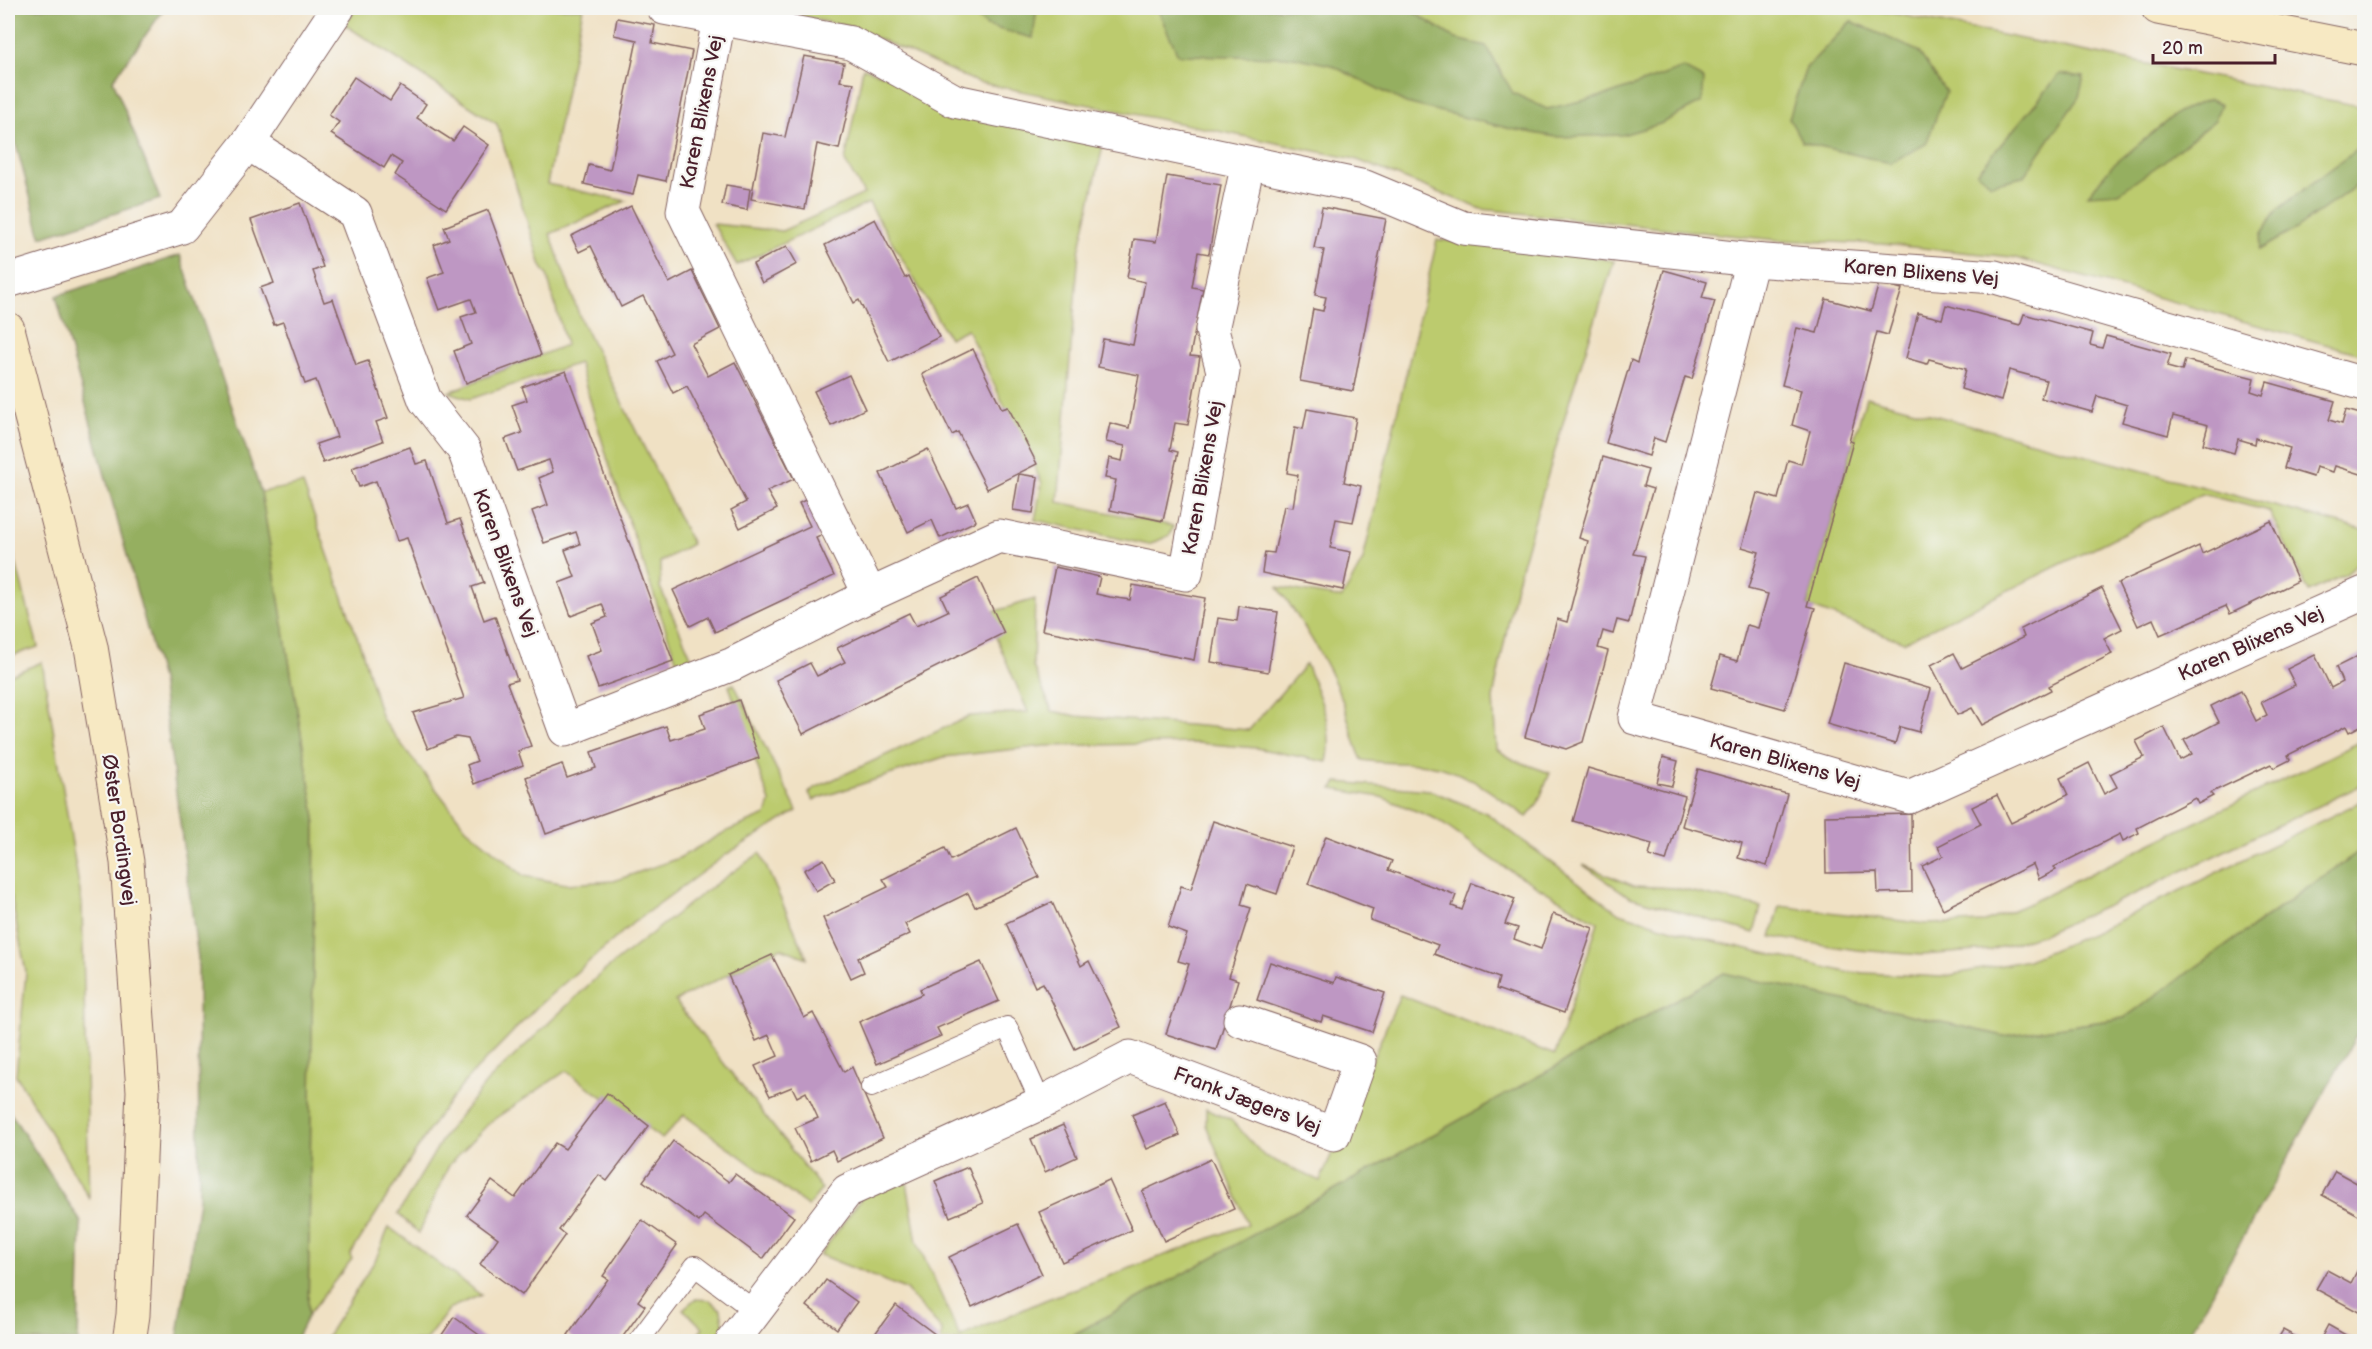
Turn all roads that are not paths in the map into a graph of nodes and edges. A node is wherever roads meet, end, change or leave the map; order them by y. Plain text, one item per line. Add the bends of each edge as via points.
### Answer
1 (338, 8) edge
2 (664, 8) edge
3 (2158, 8) edge
4 (719, 19) junction
5 (2364, 49) edge
6 (248, 143) junction
7 (1248, 163) junction
8 (1752, 260) junction
9 (8, 281) edge
10 (8, 329) edge
11 (2364, 384) edge
12 (2364, 593) edge
13 (870, 595) junction
14 (1240, 1020) dead end
15 (871, 1087) dead end
16 (1041, 1103) junction
17 (755, 1311) junction
18 (129, 1341) edge
19 (638, 1341) edge
20 (732, 1341) edge

1 - 6 street
2 - 4 street, Karen Blixens Vej
3 - 5 street
4 - 7 street, Karen Blixens Vej via 851,43 955,100
4 - 13 street, Karen Blixens Vej via 683,211
6 - 9 street via 182,227
6 - 13 street, Karen Blixens Vej via 355,213 425,400 464,450 565,730 733,664
7 - 8 street, Karen Blixens Vej via 1365,187 1463,228
7 - 13 street, Karen Blixens Vej via 1212,330 1223,371 1186,574 999,536
8 - 11 street, Karen Blixens Vej via 1995,277
8 - 12 street, Karen Blixens Vej via 1635,718 1909,797
10 - 18 street, Øster Bordingvej via 91,647 127,862 143,1091
14 - 16 street, Frank Jægers Vej via 1360,1061 1334,1134 1130,1056
15 - 16 lane via 1007,1027
16 - 17 street, Frank Jægers Vej via 847,1191
17 - 19 lane via 695,1266
17 - 20 street, Frank Jægers Vej

